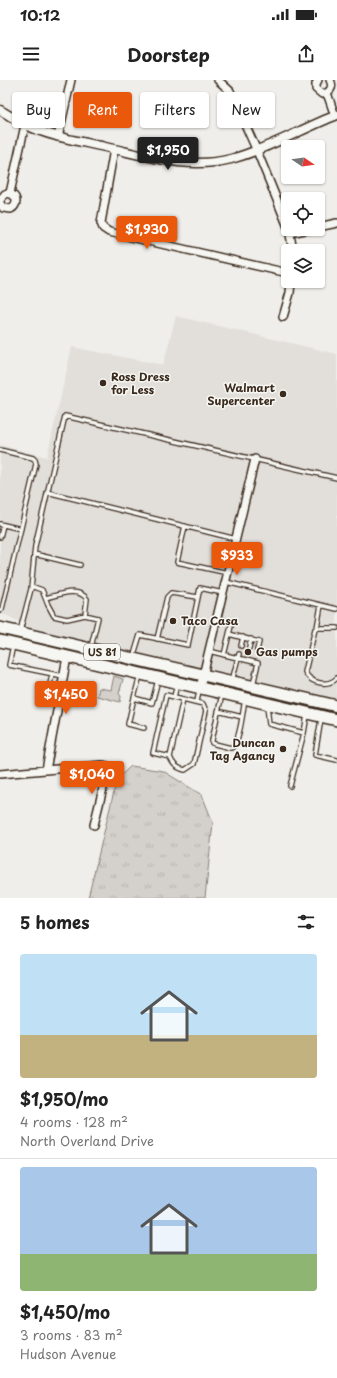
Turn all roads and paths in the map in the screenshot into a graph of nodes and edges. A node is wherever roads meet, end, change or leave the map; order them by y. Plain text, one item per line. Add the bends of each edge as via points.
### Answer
1 (71, 80) edge
2 (218, 80) edge
3 (318, 80) edge
4 (330, 80) edge
5 (327, 93) junction
6 (0, 110) edge
7 (336, 115) edge
8 (12, 117) edge
9 (24, 128) edge
10 (33, 128) edge
11 (58, 137) junction
12 (114, 149) junction
13 (257, 151) junction
14 (10, 193) junction
15 (0, 200) edge
16 (0, 203) edge
17 (281, 210) edge
18 (337, 223) edge
19 (325, 226) edge
20 (281, 271) edge
21 (291, 288) edge
22 (283, 317) dead end
23 (0, 450) edge
24 (255, 459) junction
25 (337, 478) edge
26 (47, 492) junction
27 (1, 524) edge
28 (185, 526) junction
29 (21, 529) junction
30 (0, 537) edge
31 (236, 539) junction
32 (34, 554) junction
33 (80, 565) dead end
34 (228, 573) junction
35 (226, 582) junction
36 (32, 586) junction
37 (223, 593) junction
38 (198, 597) junction
39 (46, 598) junction
40 (321, 605) junction
41 (337, 609) edge
42 (0, 611) edge
43 (85, 615) junction
44 (217, 619) junction
45 (0, 628) edge
46 (317, 628) junction
47 (337, 628) edge
48 (20, 632) junction
49 (229, 634) junction
50 (242, 637) junction
51 (157, 639) junction
52 (251, 639) junction
53 (0, 641) edge
54 (13, 644) junction
55 (241, 646) dead end
56 (249, 648) dead end
57 (91, 649) junction
58 (258, 650) dead end
59 (209, 651) junction
60 (224, 655) junction
61 (238, 656) junction
62 (67, 657) junction
63 (133, 659) junction
64 (52, 674) junction
65 (140, 674) junction
66 (203, 675) junction
67 (63, 676) junction
68 (158, 678) junction
69 (337, 678) edge
70 (232, 682) junction
71 (177, 683) junction
72 (252, 686) junction
73 (200, 688) junction
74 (222, 693) junction
75 (60, 696) junction
76 (174, 697) junction
77 (134, 698) junction
78 (246, 698) junction
79 (183, 699) junction
80 (197, 702) junction
81 (267, 703) junction
82 (337, 706) edge
83 (218, 712) junction
84 (337, 712) edge
85 (308, 713) junction
86 (322, 716) junction
87 (242, 717) junction
88 (337, 720) edge
89 (144, 728) dead end
90 (304, 733) junction
91 (170, 757) junction
92 (337, 760) edge
93 (46, 770) junction
94 (0, 774) edge
95 (290, 786) dead end
96 (94, 826) dead end

1 - 11 street
2 - 13 street via 230,91
3 - 5 street via 318,91 322,94
4 - 5 street via 332,86
5 - 7 street
6 - 8 street
7 - 13 street
9 - 14 street
10 - 11 street
11 - 12 street
12 - 13 street via 182,163 209,163
12 - 20 street via 101,223 103,228 109,232
13 - 17 street
14 - 15 street via 5,194
14 - 16 street via 16,198 15,206 11,210 5,209
18 - 19 street
21 - 22 street
23 - 29 lane via 36,460
24 - 25 lane
24 - 26 lane via 66,416
24 - 31 street
26 - 28 lane
26 - 32 lane
27 - 29 lane
27 - 30 lane
28 - 31 lane
28 - 34 lane via 177,562
29 - 42 lane
31 - 34 street
32 - 33 lane
32 - 36 lane
34 - 35 street
35 - 37 street
35 - 40 lane
36 - 39 lane via 42,590
36 - 48 lane
37 - 38 lane via 200,588
37 - 44 street
38 - 51 lane via 171,593
38 - 51 lane via 188,645
39 - 43 lane via 54,616 67,619
39 - 43 lane via 72,591 82,595 87,599
40 - 41 lane
40 - 46 lane
43 - 57 lane via 98,618
44 - 49 lane via 232,622
44 - 59 street
45 - 48 main road, US 81
46 - 47 lane
46 - 69 lane via 305,672 308,677 322,683
48 - 57 main road, US 81
49 - 50 lane
49 - 60 lane
50 - 52 lane
50 - 55 lane
51 - 63 lane via 140,635
52 - 56 lane
52 - 58 lane via 259,642
53 - 54 main road, US 81
54 - 62 main road, US 81
54 - 64 lane via 9,665
57 - 63 main road, US 81
59 - 60 lane
59 - 66 street
60 - 61 lane
61 - 70 lane
61 - 72 lane via 258,663
62 - 65 main road, US 81
62 - 67 street
63 - 66 main road, US 81
64 - 67 lane
64 - 75 lane via 48,694
65 - 68 main road, US 81
65 - 77 lane
66 - 70 main road, US 81
66 - 73 street
67 - 75 street
68 - 71 main road, US 81
68 - 77 lane via 152,703
70 - 72 main road, US 81
71 - 73 main road, US 81
71 - 76 lane
72 - 82 main road, US 81
73 - 74 main road, US 81
73 - 80 lane
74 - 78 main road, US 81
74 - 83 lane
75 - 93 street
76 - 79 lane
76 - 91 lane via 166,695 153,753
77 - 89 lane via 128,724
78 - 81 main road, US 81
78 - 87 lane
79 - 80 lane
79 - 91 lane
80 - 91 lane via 203,704 206,712 194,764 185,770 178,768 172,764
81 - 85 main road, US 81
81 - 90 lane via 269,724
83 - 87 lane
83 - 87 lane via 212,742 234,748
84 - 86 main road
85 - 86 main road, US 81
85 - 90 lane
86 - 88 main road, US 81
86 - 92 lane via 315,755
90 - 95 lane
93 - 94 street
93 - 96 street via 107,766

